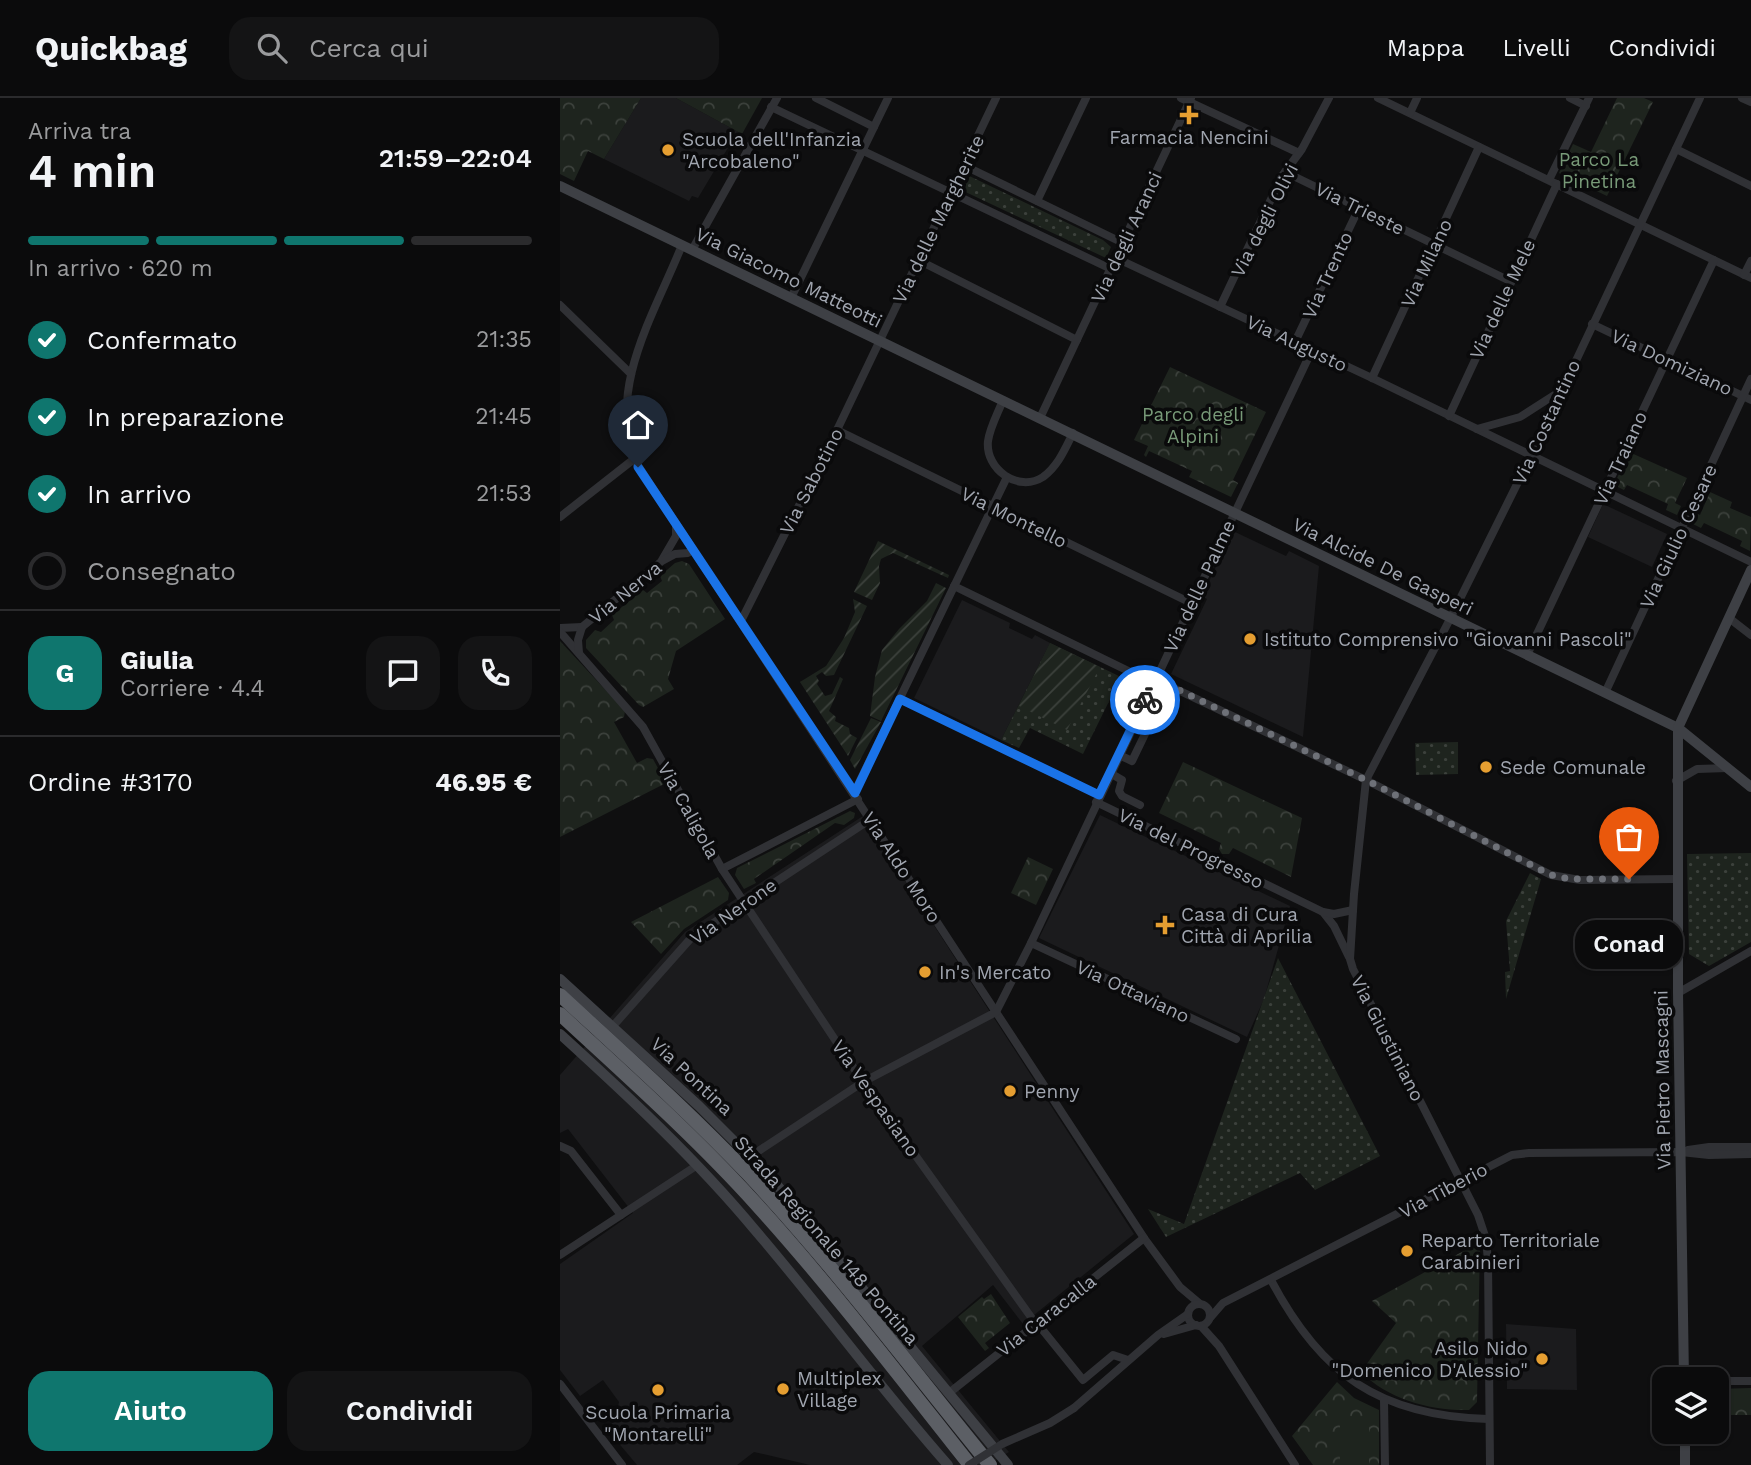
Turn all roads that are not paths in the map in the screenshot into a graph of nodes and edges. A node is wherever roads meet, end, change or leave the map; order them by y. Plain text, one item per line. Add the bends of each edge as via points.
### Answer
1 (777, 98) edge
2 (816, 98) edge
3 (888, 98) edge
4 (996, 98) edge
5 (1086, 98) edge
6 (1329, 98) edge
7 (1378, 98) edge
8 (1417, 98) edge
9 (1570, 98) edge
10 (1700, 98) edge
11 (1742, 98) edge
12 (1187, 99) edge
13 (1587, 102) edge
14 (1751, 102) edge
15 (771, 107) junction
16 (1410, 113) junction
17 (874, 127) junction
18 (1479, 147) junction
19 (1676, 149) junction
20 (863, 151) junction
21 (1299, 153) junction
22 (963, 164) junction
23 (1285, 172) junction
24 (1553, 182) junction
25 (560, 186) edge
26 (1751, 187) edge
27 (950, 191) junction
28 (1037, 201) junction
29 (1359, 208) junction
30 (1640, 225) junction
31 (1123, 243) junction
32 (1434, 244) junction
33 (687, 248) junction
34 (1116, 258) junction
35 (918, 260) junction
36 (1714, 260) junction
37 (1751, 261) edge
38 (1111, 269) junction
39 (1748, 276) edge
40 (1510, 281) junction
41 (791, 298) junction
42 (560, 305) edge
43 (1220, 307) junction
44 (1592, 324) junction
45 (880, 340) junction
46 (1077, 340) junction
47 (1295, 342) junction
48 (1312, 350) junction
49 (1667, 360) junction
50 (631, 374) junction
51 (1373, 378) junction
52 (1751, 379) edge
53 (1562, 390) junction
54 (1747, 398) edge
55 (1003, 400) junction
56 (1449, 415) junction
57 (1040, 418) junction
58 (1477, 429) junction
59 (837, 430) junction
60 (1073, 433) junction
61 (1531, 456) junction
62 (634, 459) junction
63 (1007, 477) junction
64 (1605, 491) junction
65 (993, 506) junction
66 (1234, 511) junction
67 (560, 517) edge
68 (676, 524) junction
69 (1681, 529) junction
70 (693, 550) junction
71 (662, 561) junction
72 (1751, 562) edge
73 (1751, 570) edge
74 (954, 586) junction
75 (1191, 603) junction
76 (1729, 618) junction
77 (1450, 619) junction
78 (741, 621) junction
79 (582, 627) junction
80 (560, 630) edge
81 (1751, 635) edge
82 (579, 653) junction
83 (1527, 655) junction
84 (1154, 683) junction
85 (1605, 692) junction
86 (900, 699) junction
87 (1678, 728) junction
88 (1144, 734) dead end
89 (1119, 755) junction
90 (1728, 768) junction
91 (1110, 773) junction
92 (1366, 780) junction
93 (1676, 781) junction
94 (1751, 787) edge
95 (856, 796) junction
96 (1098, 799) junction
97 (1140, 805) dead end
98 (871, 819) junction
99 (722, 869) junction
100 (1677, 878) junction
101 (743, 903) junction
102 (1353, 910) junction
103 (1323, 912) junction
104 (1031, 943) junction
105 (1751, 951) edge
106 (1350, 959) junction
107 (560, 979) edge
108 (1678, 993) junction
109 (560, 996) edge
110 (996, 1012) junction
111 (560, 1014) edge
112 (613, 1026) junction
113 (560, 1034) edge
114 (1236, 1039) dead end
115 (863, 1082) junction
116 (561, 1146) edge
117 (1751, 1147) edge
118 (1681, 1152) junction
119 (1751, 1154) edge
120 (751, 1156) junction
121 (696, 1166) junction
122 (1461, 1180) junction
123 (621, 1215) junction
124 (1144, 1238) junction
125 (560, 1255) edge
126 (1271, 1280) junction
127 (1180, 1287) junction
128 (1223, 1303) junction
129 (1202, 1304) junction
130 (1188, 1313) junction
131 (1210, 1319) junction
132 (1036, 1324) junction
133 (1198, 1326) junction
134 (1158, 1335) junction
135 (1219, 1346) junction
136 (1128, 1360) junction
137 (1684, 1367) edge
138 (1729, 1381) edge
139 (1751, 1381) edge
140 (560, 1384) edge
141 (948, 1393) junction
142 (1384, 1400) junction
143 (1488, 1419) junction
144 (1685, 1444) edge
145 (622, 1465) edge
146 (948, 1465) edge
147 (970, 1465) edge
148 (990, 1465) edge
149 (1008, 1465) edge
150 (1295, 1465) edge
151 (1385, 1465) edge
152 (1490, 1465) edge
153 (1685, 1465) edge

1 - 15 street, Via Aldo Moro
2 - 17 street
3 - 17 street
4 - 22 street, Via delle Margherite
5 - 28 street
6 - 21 street, Via degli Olivi
7 - 16 street
8 - 16 street
9 - 13 street
10 - 19 street, Via Costantino
11 - 14 street
12 - 21 street
12 - 31 street, Via degli Aranci
13 - 24 street, Via delle Mele
15 - 20 street
15 - 33 street, Via Aldo Moro
16 - 18 street
17 - 20 street
18 - 24 street
18 - 32 street, Via Milano
19 - 26 street
19 - 30 street, Via Costantino
20 - 27 street
20 - 41 street
21 - 23 street, Via degli Olivi
22 - 27 street, Via delle Margherite
22 - 28 street
23 - 29 street, Via Trieste
23 - 43 street, Via degli Olivi
24 - 30 street
24 - 40 street, Via delle Mele
25 - 33 street, Via Giacomo Matteotti
27 - 35 street, Via delle Margherite
27 - 38 street
28 - 31 street
29 - 32 street, Via Trieste
29 - 47 street, Via Trento
30 - 36 street
30 - 44 street, Via Costantino
31 - 34 street, Via degli Aranci
32 - 40 street, Via Trieste
32 - 51 street, Via Milano
33 - 41 street, Via Giacomo Matteotti
33 - 50 street, Via Aldo Moro
34 - 38 street, Via degli Aranci
34 - 43 street, Via Augusto
35 - 45 street, Via delle Margherite
35 - 46 street
36 - 39 street
36 - 49 street, Via Traiano
37 - 39 street
38 - 46 street, Via degli Aranci
40 - 56 street, Via delle Mele
41 - 45 street, Via Giacomo Matteotti
42 - 50 street
43 - 47 street, Via Augusto
44 - 49 street, Via Domiziano
44 - 53 street, Via Costantino
45 - 55 street, Via Giacomo Matteotti
45 - 59 street, Via Sabotino
46 - 57 street, Via degli Aranci
47 - 48 street, Via Augusto
48 - 51 street, Via Augusto
48 - 66 street, Via delle Palme
49 - 54 street, Via Domiziano
49 - 64 street, Via Traiano
50 - 62 street, Via Aldo Moro via 626,420
51 - 56 street, Via Augusto
52 - 54 street, Via Giulio Cesare
53 - 58 street via 1520,417
53 - 61 street, Via Costantino
54 - 69 street, Via Giulio Cesare
55 - 57 street, Via Giacomo Matteotti
55 - 63 street via 988,447 996,467
56 - 58 street, Via Augusto
57 - 60 street, Via Alcide De Gasperi
58 - 61 street, Via Augusto
59 - 65 street, Via Montello
59 - 78 street, Via Sabotino
60 - 63 street via 1055,465 1041,477 1024,482
60 - 66 street, Via Alcide De Gasperi
61 - 64 street, Via Augusto
61 - 77 street, Via Costantino
62 - 67 street
62 - 68 street, Via Aldo Moro
63 - 65 street
64 - 69 street, Via Augusto
64 - 83 street, Via Traiano
65 - 74 street
65 - 75 street, Via Montello
66 - 75 street, Via delle Palme
66 - 77 street, Via Alcide De Gasperi
68 - 70 street, Via Aldo Moro
68 - 71 street via 676,536
69 - 72 street, Via Augusto
69 - 85 street, Via Giulio Cesare
70 - 71 street, Via Nerva
70 - 78 street, Via Aldo Moro
71 - 79 street, Via Nerva
73 - 76 street
74 - 84 street
74 - 86 street
75 - 84 street, Via delle Palme
76 - 81 street
76 - 87 street
77 - 83 street, Via Alcide De Gasperi
77 - 92 street, Via Giustiniano
78 - 95 street, Via Aldo Moro
79 - 80 street
79 - 82 street, Via Nerva
80 - 82 street, Via Caligola
82 - 99 street, Via Caligola via 643,727
83 - 85 street, Via Alcide De Gasperi
84 - 89 street, Via delle Palme
84 - 92 street
85 - 87 street, Via Alcide De Gasperi
86 - 95 street
86 - 96 street, Via del Progresso
87 - 90 street, Via Alcide De Gasperi
87 - 93 street, Via Pietro Mascagni
88 - 89 street via 1132,761
89 - 91 street, Via delle Palme
90 - 93 street via 1698,769
90 - 94 street, Via Alcide De Gasperi
91 - 96 street, Via delle Palme
91 - 97 street via 1122,780 1122,796
92 - 100 street via 1551,875 1580,880
92 - 102 street, Via Giustiniano
93 - 100 street, Via Pietro Mascagni
95 - 98 street, Via Aldo Moro
95 - 99 street, Via Caligola
96 - 103 street, Via del Progresso
96 - 104 street, Via delle Palme
98 - 101 street, Via Nerone
98 - 110 street, Via Aldo Moro
99 - 101 street, Via Vespasiano
100 - 108 street, Via Pietro Mascagni
101 - 112 street, Via Nerone via 692,937
101 - 115 street, Via Vespasiano
102 - 103 street, Via del Progresso
102 - 106 street, Via Giustiniano
103 - 106 street
104 - 110 street, Via delle Palme
104 - 114 street, Via Ottaviano
105 - 108 street
106 - 122 street, Via Giustiniano
107 - 112 street, Via Pontina
108 - 118 street, Via Pietro Mascagni
109 - 148 highway, Strada Regionale 148 Pontina via 748,1175
110 - 115 street
110 - 124 street, Via Aldo Moro
111 - 147 highway, Strada Regionale 148 Pontina via 757,1204
112 - 120 street, Via Pontina
113 - 121 street
115 - 120 street
115 - 132 street, Via Vespasiano
116 - 123 street via 571,1151
117 - 118 street
118 - 119 street
118 - 122 street, Via Tiberio via 1517,1154
118 - 137 street, Via Pietro Mascagni
120 - 141 street, Via Pontina
121 - 123 street
121 - 146 street via 754,1228
122 - 126 street, Via Tiberio
122 - 143 street, Via Giustiniano via 1483,1227 1488,1252
123 - 125 street
124 - 127 street, Via Aldo Moro
124 - 132 street, Via Caracalla
126 - 128 street, Via Tiberio
126 - 142 street via 1290,1316 1310,1340 1352,1381
127 - 129 street, Via Aldo Moro
127 - 130 street, Via Aldo Moro
128 - 129 street, Via Tiberio
128 - 131 street, Via Tiberio
129 - 130 street via 1192,1306
129 - 131 street, Via Aldo Moro via 1210,1310
130 - 133 street, Via Aldo Moro
130 - 134 street
131 - 133 street
131 - 135 street, Via Aldo Moro
132 - 136 street, Via Vespasiano via 1083,1380 1113,1355
132 - 141 street, Via Caracalla
133 - 134 street
133 - 135 street, Via Aldo Moro
134 - 136 street
135 - 150 street, Via Aldo Moro
136 - 147 street, bridge via 1074,1408
138 - 139 street
140 - 145 street
141 - 149 street, Via Pontina
142 - 143 street via 1434,1415
142 - 151 street
143 - 152 street, Via Giustiniano
144 - 153 street

